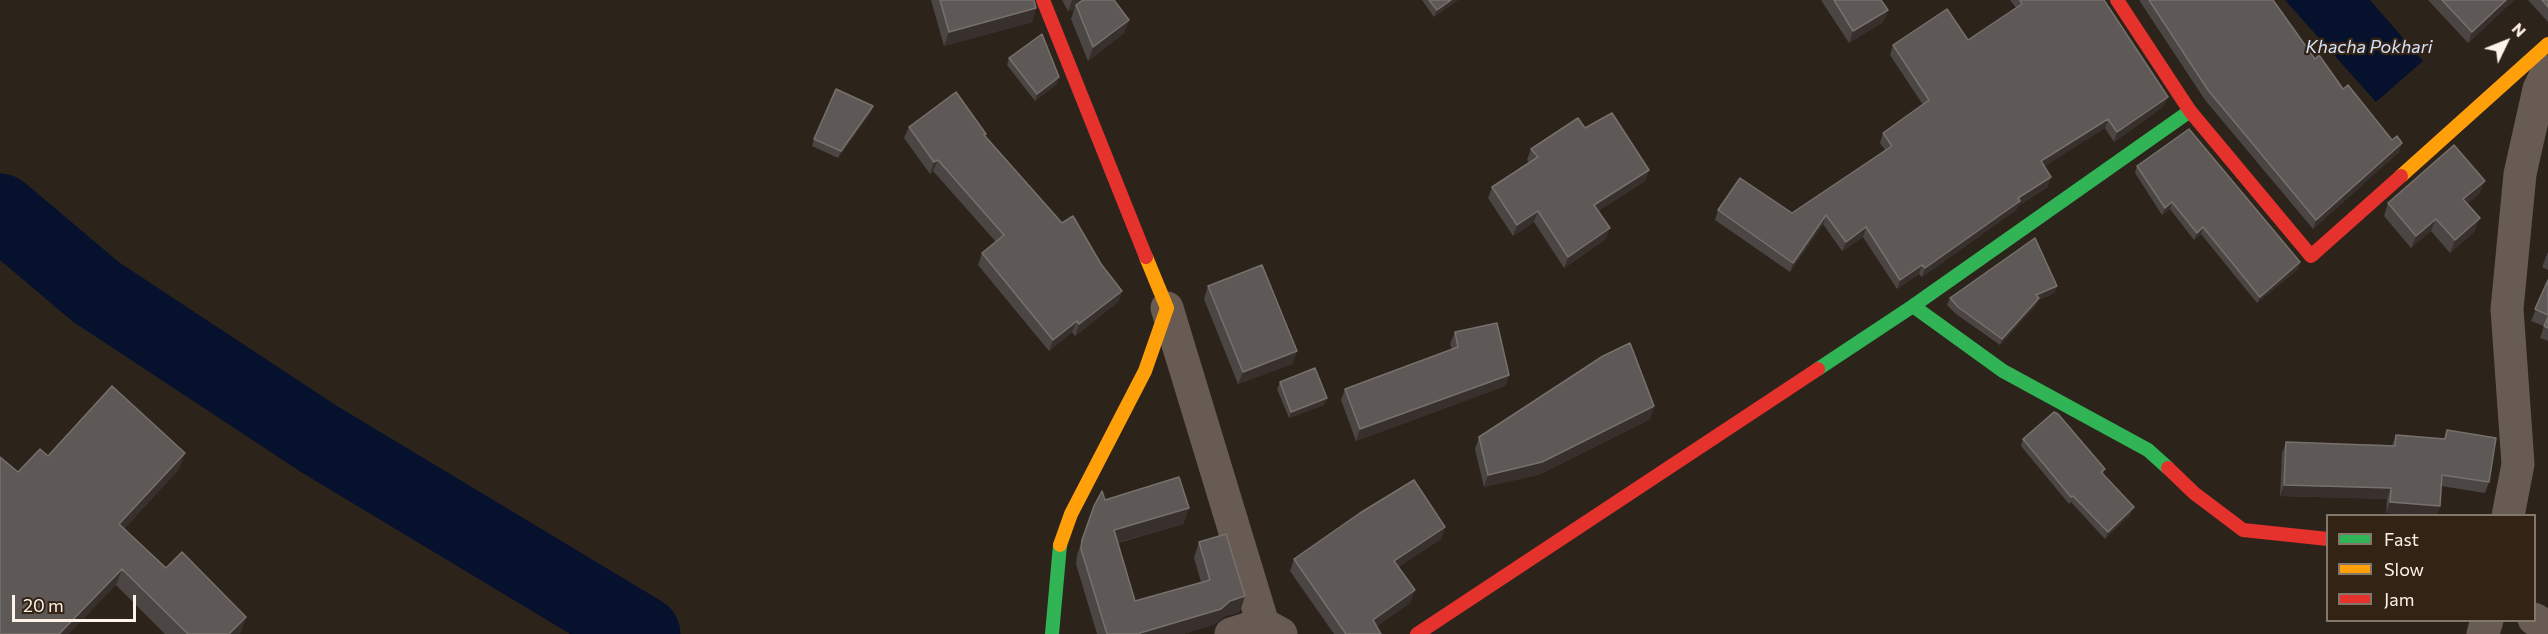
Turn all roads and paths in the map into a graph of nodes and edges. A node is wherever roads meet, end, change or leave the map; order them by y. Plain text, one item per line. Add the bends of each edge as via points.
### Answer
1 (1043, 0) edge
2 (2117, 0) edge
3 (2548, 44) edge
4 (2548, 71) edge
5 (2190, 111) junction
6 (1913, 306) junction
7 (1167, 308) junction
8 (2508, 514) edge
9 (2326, 539) edge
10 (1272, 629) edge
11 (1052, 634) edge
12 (1231, 634) edge
13 (1418, 634) edge

1 - 7 street
2 - 5 street
3 - 5 street via 2311,256
4 - 8 street via 2539,89 2520,174 2507,309 2518,464
5 - 6 street
6 - 9 street via 2002,371 2148,450 2194,493 2243,530
6 - 13 street
7 - 10 street
7 - 11 street via 1145,371 1071,514 1058,551
10 - 12 street

